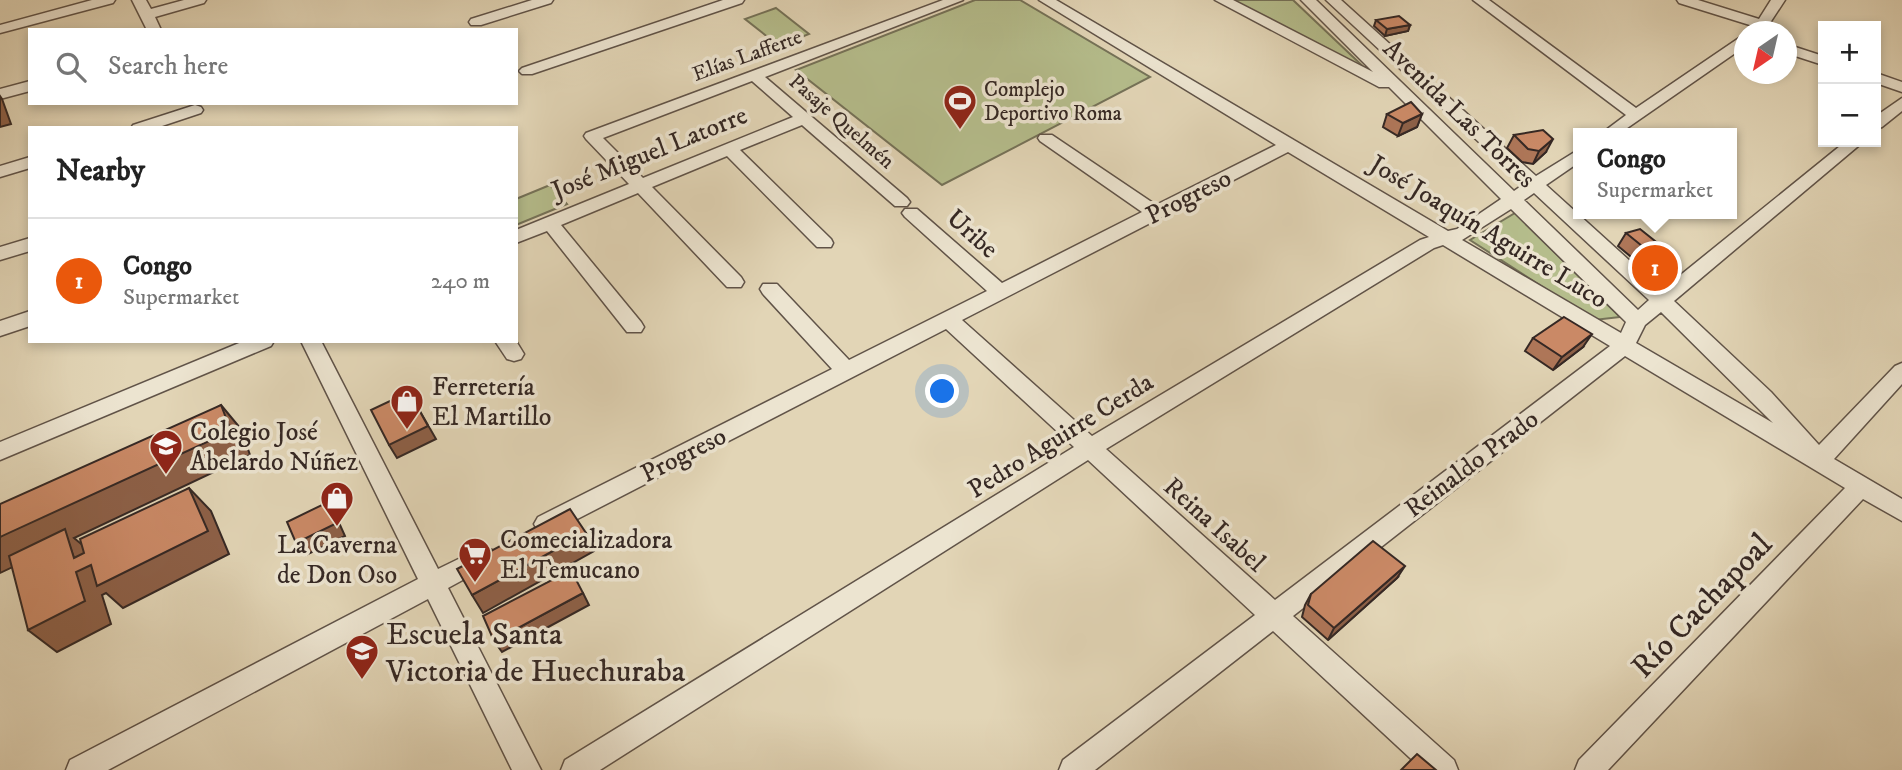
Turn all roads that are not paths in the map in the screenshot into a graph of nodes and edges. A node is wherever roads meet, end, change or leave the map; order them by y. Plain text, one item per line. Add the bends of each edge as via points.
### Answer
1 (108, 0) edge
2 (139, 0) edge
3 (199, 0) edge
4 (546, 0) edge
5 (737, 0) edge
6 (957, 0) edge
7 (1046, 0) edge
8 (1222, 0) edge
9 (1308, 0) edge
10 (1333, 0) edge
11 (1684, 0) edge
12 (1778, 0) edge
13 (1487, 1) edge
14 (146, 15) junction
15 (1740, 21) edge
16 (1764, 21) edge
17 (476, 22) dead end
18 (153, 28) edge
19 (0, 29) edge
20 (1734, 48) edge
21 (1797, 52) edge
22 (1818, 59) edge
23 (527, 71) dead end
24 (754, 75) junction
25 (1881, 80) edge
26 (28, 87) edge
27 (1902, 87) edge
28 (0, 94) edge
29 (1404, 94) junction
30 (1902, 103) edge
31 (193, 107) edge
32 (1636, 115) junction
33 (804, 118) junction
34 (1881, 120) edge
35 (144, 126) edge
36 (202, 126) edge
37 (1617, 128) edge
38 (1045, 138) dead end
39 (1289, 145) junction
40 (1849, 147) edge
41 (729, 149) junction
42 (1573, 158) edge
43 (28, 163) edge
44 (0, 172) edge
45 (642, 185) junction
46 (1535, 185) junction
47 (1512, 200) junction
48 (906, 207) joint
49 (1155, 214) junction
50 (550, 223) junction
51 (518, 236) edge
52 (1446, 238) junction
53 (824, 243) dead end
54 (28, 245) edge
55 (0, 254) edge
56 (734, 282) dead end
57 (770, 289) dead end
58 (1000, 292) junction
59 (1662, 301) junction
60 (28, 319) edge
61 (948, 319) junction
62 (1637, 321) junction
63 (634, 327) dead end
64 (0, 329) edge
65 (259, 343) edge
66 (312, 343) edge
67 (1625, 345) junction
68 (846, 371) junction
69 (1902, 371) edge
70 (1090, 448) junction
71 (0, 451) edge
72 (1819, 460) junction
73 (1861, 486) junction
74 (1902, 511) edge
75 (526, 535) edge
76 (502, 547) edge
77 (433, 583) junction
78 (1273, 614) junction
79 (80, 770) edge
80 (527, 770) edge
81 (575, 770) edge
82 (1073, 770) edge
83 (1444, 770) edge
84 (1589, 770) edge

1 - 19 street
2 - 14 street
3 - 14 street
4 - 17 street
5 - 23 street
6 - 24 street, Elías Lafferte
7 - 39 street, José Joaquín Aguirre Luco
8 - 29 street
9 - 29 street, Avenida Las Torres
10 - 46 street, Avenida Las Torres
11 - 15 street
12 - 16 street
13 - 32 street
14 - 18 street
20 - 32 street
21 - 22 street
24 - 33 street, Pasaje Quelmén
24 - 45 street, Elías Lafferte via 592,136
25 - 27 street
26 - 28 street
29 - 47 street, Avenida Las Torres
30 - 34 street
31 - 35 street
31 - 36 street
32 - 37 street
33 - 41 street, José Miguel Latorre
33 - 48 street, Pasaje Quelmén
38 - 49 street
39 - 49 street, Progreso
39 - 52 street, José Joaquín Aguirre Luco
40 - 59 street, Reinaldo Prado
41 - 45 street, José Miguel Latorre
41 - 53 street
42 - 46 street, Pedro Aguirre Cerda
43 - 44 street
45 - 50 street, José Miguel Latorre
45 - 56 street
46 - 47 street, Pedro Aguirre Cerda
46 - 59 street, Avenida Las Torres
47 - 52 street, Pedro Aguirre Cerda via 1462,233
47 - 62 street, Avenida Las Torres
48 - 58 street, Uribe
49 - 58 street, Progreso
50 - 51 street, José Miguel Latorre
50 - 63 street
52 - 67 street, José Joaquín Aguirre Luco
52 - 70 street, Pedro Aguirre Cerda via 1427,244
54 - 55 street
57 - 68 street
58 - 61 street, Progreso
59 - 62 street, Reinaldo Prado
59 - 72 street, Avenida Las Torres via 1763,398
60 - 64 street
61 - 68 street, Progreso
61 - 70 street, Reina Isabel
62 - 67 street, Reinaldo Prado
65 - 71 street
66 - 77 street
67 - 72 street, José Joaquín Aguirre Luco
67 - 78 street, Reinaldo Prado
68 - 75 street, Progreso
69 - 72 street
70 - 78 street, Reina Isabel
70 - 81 street, Pedro Aguirre Cerda
72 - 73 street, José Joaquín Aguirre Luco
73 - 74 street, José Joaquín Aguirre Luco
73 - 84 street, Río Cachapoal
76 - 77 street
77 - 79 street
77 - 80 street
78 - 82 street, Reinaldo Prado
78 - 83 street, Reina Isabel

